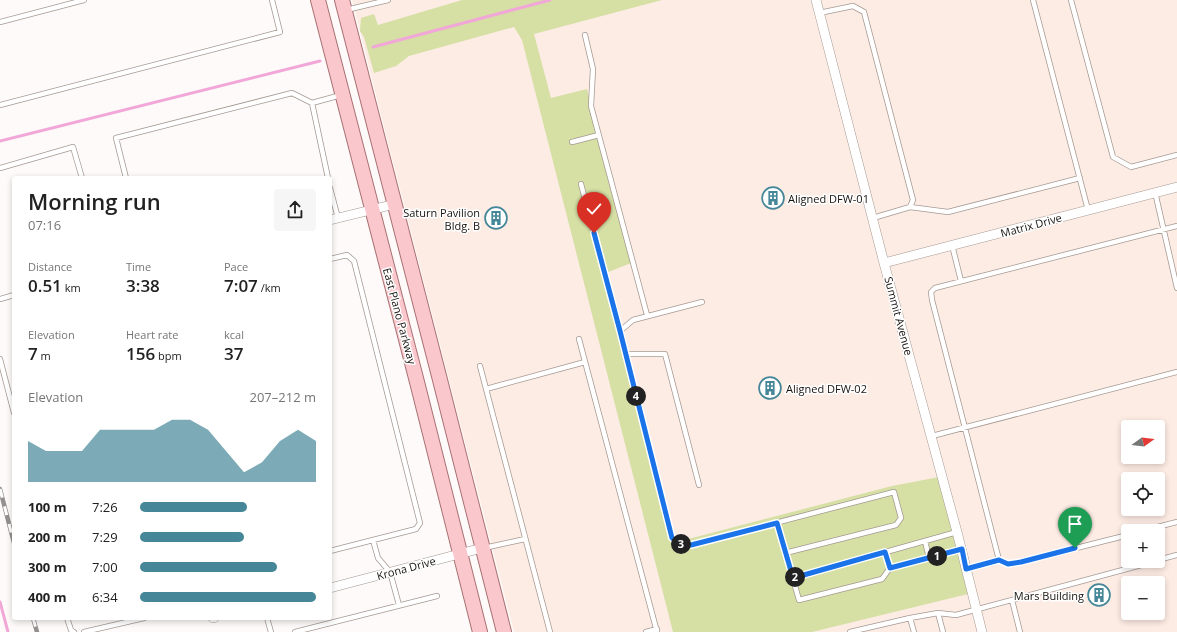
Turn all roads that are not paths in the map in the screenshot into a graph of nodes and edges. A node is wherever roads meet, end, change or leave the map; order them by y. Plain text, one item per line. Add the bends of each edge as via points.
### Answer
1 (84, 0) edge
2 (272, 0) edge
3 (318, 0) edge
4 (387, 0) edge
5 (816, 0) edge
6 (1033, 0) edge
7 (1071, 0) edge
8 (343, 5) edge
9 (820, 13) junction
10 (0, 22) edge
11 (585, 35) dead end
12 (355, 49) junction
13 (333, 55) junction
14 (342, 95) junction
15 (312, 103) junction
16 (0, 105) edge
17 (599, 135) junction
18 (572, 142) dead end
19 (1177, 155) edge
20 (0, 168) edge
21 (81, 176) edge
22 (126, 176) edge
23 (328, 176) edge
24 (1080, 178) junction
25 (581, 184) dead end
26 (1177, 187) edge
27 (1155, 192) junction
28 (332, 204) edge
29 (395, 204) junction
30 (910, 207) junction
31 (372, 210) junction
32 (1088, 210) junction
33 (872, 218) junction
34 (334, 219) edge
35 (1177, 226) edge
36 (1164, 230) junction
37 (952, 245) junction
38 (332, 258) edge
39 (884, 263) junction
40 (961, 281) junction
41 (1177, 288) edge
42 (12, 296) edge
43 (0, 299) edge
44 (702, 302) dead end
45 (647, 315) junction
46 (620, 331) junction
47 (579, 339) dead end
48 (626, 354) junction
49 (0, 359) edge
50 (585, 362) junction
51 (480, 366) dead end
52 (1177, 372) edge
53 (439, 376) junction
54 (418, 382) junction
55 (486, 389) junction
56 (12, 404) edge
57 (966, 428) junction
58 (932, 436) junction
59 (699, 485) dead end
60 (1177, 522) edge
61 (777, 523) junction
62 (1165, 525) edge
63 (957, 532) junction
64 (1121, 537) edge
65 (525, 539) junction
66 (373, 540) junction
67 (925, 541) junction
68 (482, 548) junction
69 (962, 549) junction
70 (332, 551) edge
71 (885, 552) junction
72 (785, 553) junction
73 (461, 554) junction
74 (1177, 555) edge
75 (929, 558) junction
76 (1165, 559) edge
77 (999, 560) junction
78 (890, 568) junction
79 (1131, 568) edge
80 (966, 569) junction
81 (390, 572) junction
82 (793, 578) junction
83 (332, 587) edge
84 (437, 596) dead end
85 (1012, 600) junction
86 (399, 605) junction
87 (976, 610) junction
88 (938, 613) junction
89 (910, 618) junction
90 (68, 620) edge
91 (135, 620) edge
92 (268, 620) edge
93 (657, 631) edge
94 (74, 632) edge
95 (84, 632) edge
96 (271, 632) edge
97 (295, 632) edge
98 (480, 632) edge
99 (504, 632) edge
100 (550, 632) edge
101 (646, 632) edge
102 (850, 632) edge
103 (914, 632) edge
104 (943, 632) edge
105 (982, 632) edge
106 (1020, 632) edge

1 - 10 lane
2 - 16 lane via 280,32
3 - 13 main road, East Plano Parkway
4 - 8 lane
5 - 9 street, Summit Avenue
6 - 24 lane
7 - 19 lane via 1113,157 1131,167
8 - 12 main road, East Plano Parkway
9 - 30 lane via 853,6 864,12 913,200
9 - 33 street, Summit Avenue
11 - 17 lane via 593,69 591,106
12 - 13 main road
12 - 29 main road, East Plano Parkway
13 - 14 main road, East Plano Parkway
14 - 15 lane
14 - 31 main road, East Plano Parkway
15 - 22 lane via 292,93 116,138
15 - 23 lane
17 - 18 lane
17 - 45 lane
20 - 21 lane via 73,148
24 - 30 lane via 948,212
24 - 32 lane
25 - 46 lane
26 - 27 street, Matrix Drive
27 - 32 street, Matrix Drive
27 - 36 lane
28 - 34 lane
29 - 31 street
29 - 53 main road, East Plano Parkway
30 - 33 lane
31 - 34 street
31 - 54 main road, East Plano Parkway
32 - 37 street, Matrix Drive
33 - 39 street, Summit Avenue
35 - 36 lane
36 - 40 lane
36 - 41 lane
37 - 39 street, Matrix Drive
37 - 40 lane
38 - 66 lane via 346,255 354,261 420,523 416,528
39 - 58 street, Summit Avenue
40 - 57 lane via 935,288 931,292
42 - 43 lane
44 - 45 lane
45 - 46 lane via 633,320
46 - 48 lane
47 - 50 lane
48 - 59 lane via 665,354
48 - 61 lane via 672,538 681,544 691,545
49 - 56 lane
50 - 55 lane
50 - 93 lane
51 - 55 lane
52 - 57 lane
53 - 54 main road
53 - 68 main road, East Plano Parkway
54 - 73 main road, East Plano Parkway
55 - 65 lane
57 - 58 lane
57 - 77 lane
58 - 63 street, Summit Avenue
60 - 62 lane
61 - 72 lane
61 - 72 lane via 894,492 901,518 896,525
63 - 67 lane
63 - 69 street, Summit Avenue
64 - 77 lane via 1021,562 1008,564
65 - 68 lane
65 - 100 lane
66 - 70 lane
66 - 81 lane via 378,558
67 - 71 lane
67 - 75 lane
68 - 73 street, Krona Drive
68 - 99 main road, East Plano Parkway
69 - 75 lane
69 - 80 street, Summit Avenue
71 - 78 lane
71 - 82 lane
72 - 82 lane
73 - 81 street, Krona Drive
73 - 98 main road, East Plano Parkway
74 - 76 lane
75 - 78 lane
77 - 80 lane
78 - 82 lane via 882,579 799,600
79 - 85 lane
80 - 87 street, Summit Avenue
81 - 83 street, Krona Drive
81 - 86 lane
84 - 86 lane
85 - 87 lane
85 - 106 lane
86 - 97 lane
87 - 88 lane via 956,615
87 - 105 street, Summit Avenue
88 - 89 lane
88 - 104 lane
89 - 102 lane
89 - 103 lane
90 - 94 lane
91 - 95 lane
92 - 96 lane
93 - 101 lane

